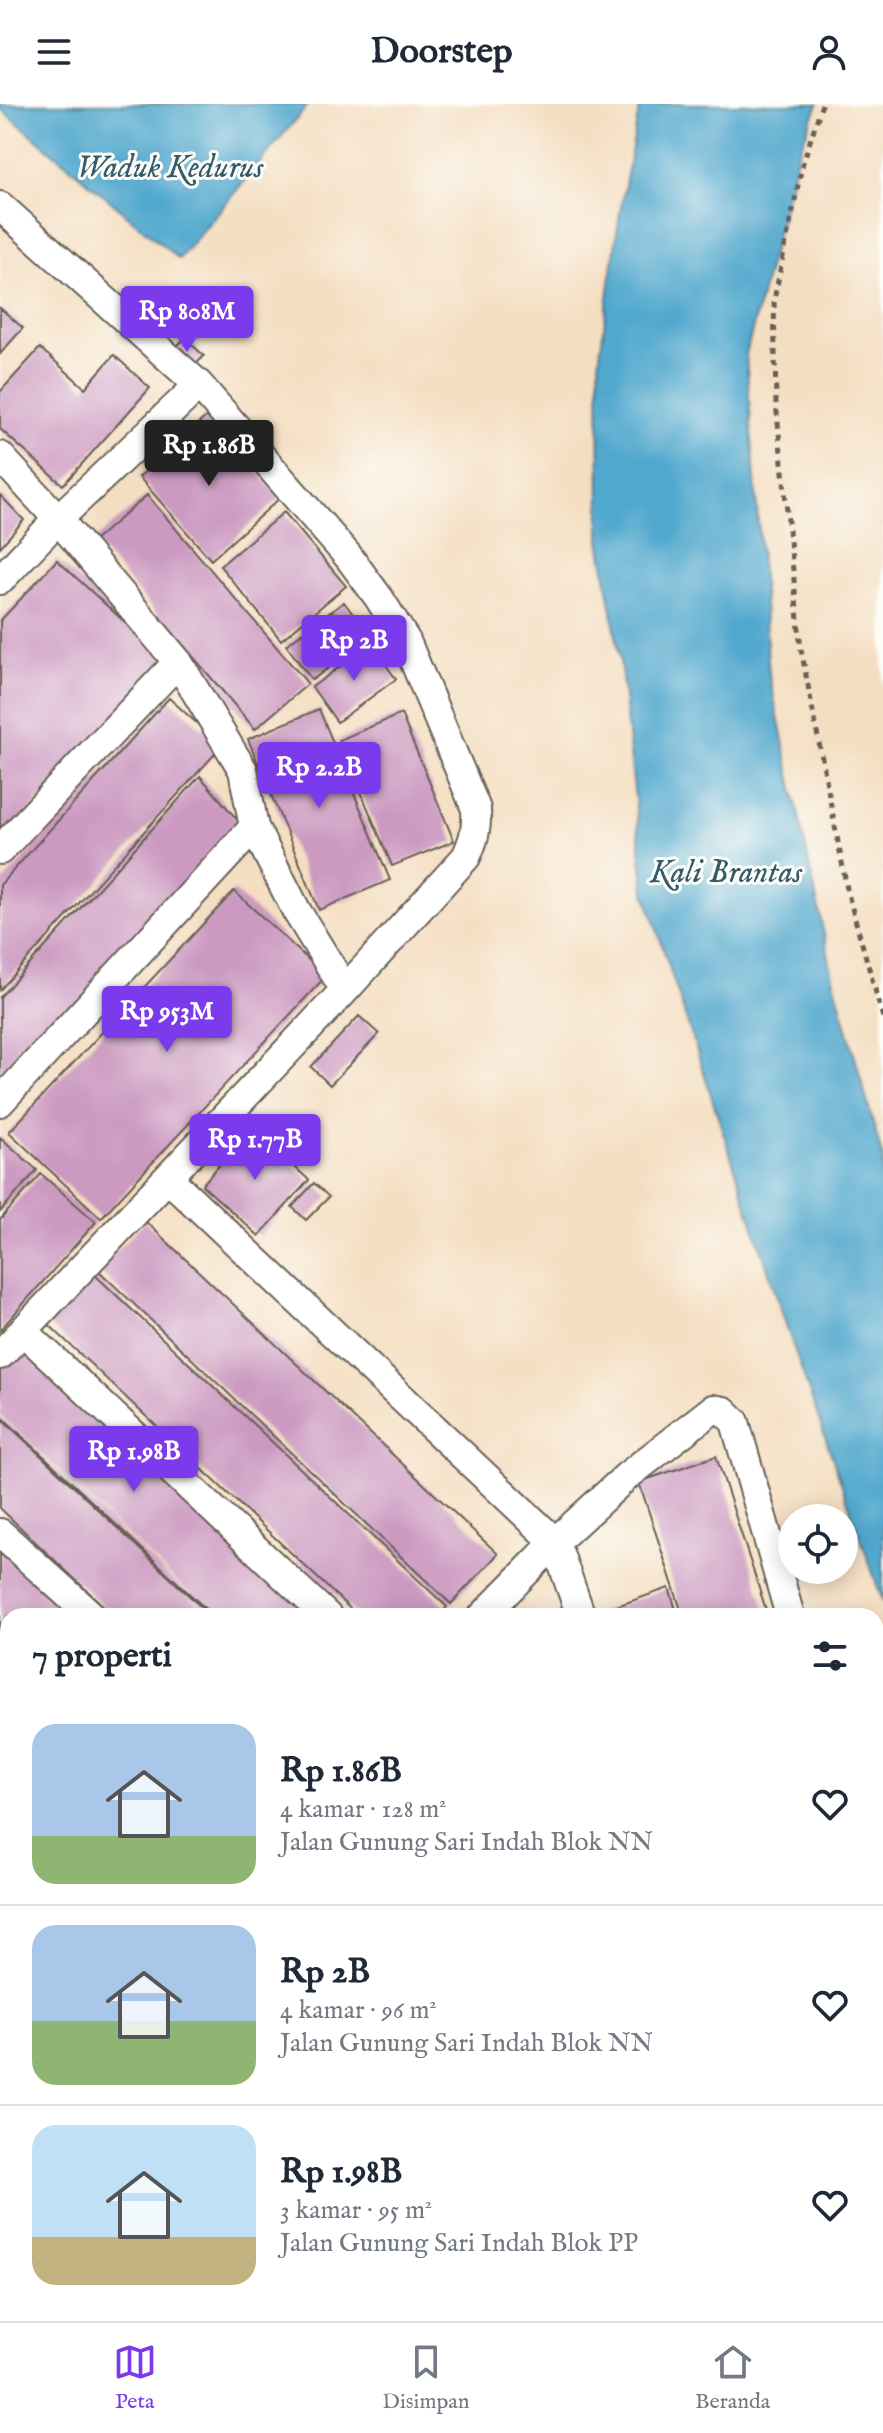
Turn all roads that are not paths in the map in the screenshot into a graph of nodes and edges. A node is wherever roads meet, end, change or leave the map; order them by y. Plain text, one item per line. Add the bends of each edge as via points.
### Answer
1 (0, 206) edge
2 (199, 385) junction
3 (0, 456) edge
4 (58, 519) junction
5 (0, 580) edge
6 (178, 662) junction
7 (254, 827) junction
8 (0, 850) edge
9 (345, 990) junction
10 (0, 1102) edge
11 (168, 1178) junction
12 (23, 1331) junction
13 (0, 1355) edge
14 (0, 1533) edge
15 (555, 1542) junction
16 (83, 1608) edge
17 (318, 1608) edge
18 (491, 1608) edge
19 (578, 1608) edge
20 (787, 1608) edge

1 - 2 street
2 - 4 street
2 - 9 street via 379,598 406,641 476,809 475,838 466,857
3 - 4 street
4 - 5 street
4 - 6 street
6 - 7 street via 243,770
6 - 8 street
7 - 9 street
7 - 10 street
9 - 11 street
11 - 12 street
11 - 15 street
12 - 13 street
12 - 17 street
14 - 16 street
15 - 18 street
15 - 19 street
15 - 20 street via 627,1476 713,1409 727,1416

